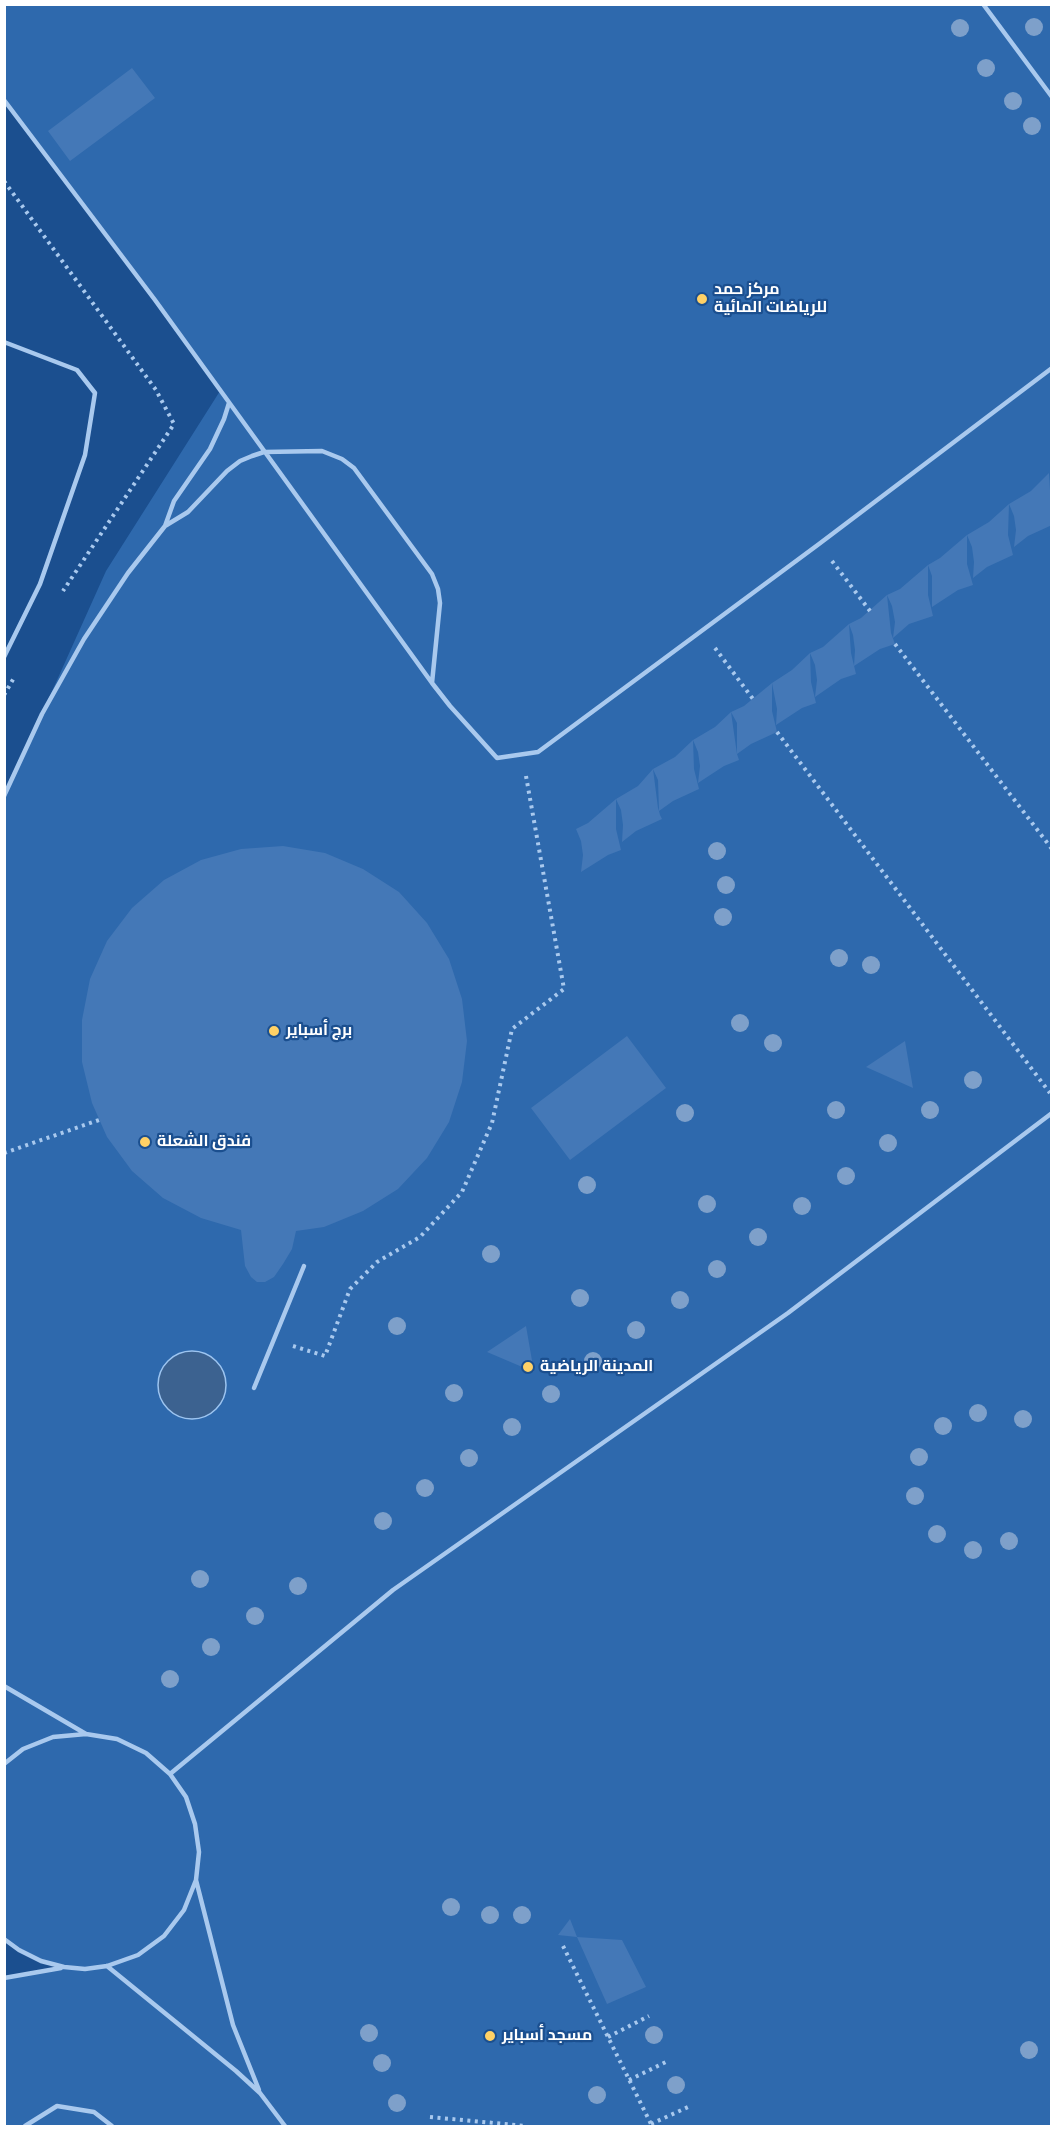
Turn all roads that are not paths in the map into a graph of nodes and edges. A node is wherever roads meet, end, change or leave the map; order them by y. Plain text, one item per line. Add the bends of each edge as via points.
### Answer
1 (983, 4) edge
2 (1052, 97) edge
3 (4, 100) edge
4 (4, 342) edge
5 (1052, 368) edge
6 (229, 403) junction
7 (264, 452) junction
8 (165, 526) junction
9 (4, 657) edge
10 (432, 682) junction
11 (4, 796) edge
12 (1052, 1113) edge
13 (304, 1266) dead end
14 (254, 1388) dead end
15 (4, 1686) edge
16 (86, 1734) junction
17 (4, 1764) edge
18 (170, 1774) junction
19 (196, 1880) junction
20 (4, 1939) edge
21 (107, 1966) junction
22 (64, 1967) junction
23 (4, 1978) edge
24 (260, 2093) junction
25 (25, 2127) edge
26 (112, 2127) edge
27 (285, 2127) edge

1 - 2 lane
3 - 6 lane
4 - 9 lane via 77,370 95,393 86,455 40,584
5 - 10 lane via 538,752 497,758
6 - 7 lane
6 - 8 lane via 210,449 174,501
7 - 8 lane via 234,466 188,512
7 - 10 lane
7 - 10 lane via 322,451 342,459 354,468 424,562 438,589 440,603
8 - 11 lane via 84,639 42,714
12 - 18 lane via 788,1313 393,1590
13 - 14 lane
15 - 16 lane
16 - 17 lane via 54,1737 23,1749
16 - 18 lane via 117,1740 146,1753
18 - 19 lane via 186,1797 195,1824 199,1852
19 - 21 lane via 184,1910 164,1936 138,1955
19 - 24 lane via 233,2025
20 - 22 lane via 41,1961
21 - 22 lane
21 - 24 lane
22 - 23 lane
24 - 27 lane
25 - 26 lane via 57,2106 94,2112

